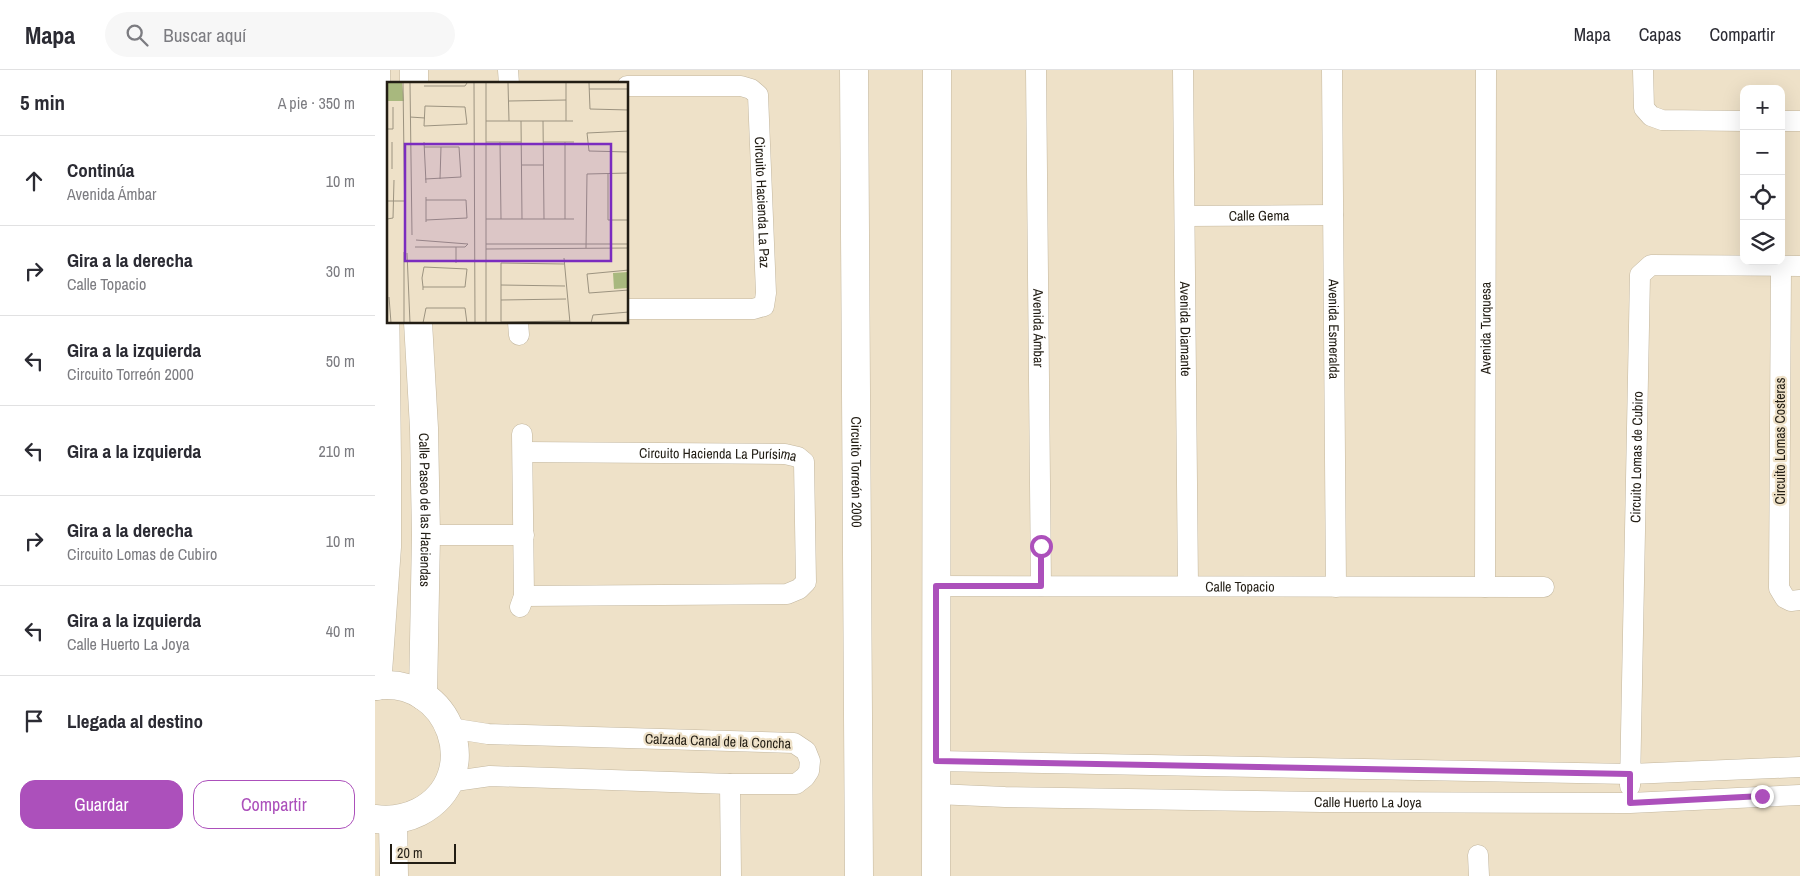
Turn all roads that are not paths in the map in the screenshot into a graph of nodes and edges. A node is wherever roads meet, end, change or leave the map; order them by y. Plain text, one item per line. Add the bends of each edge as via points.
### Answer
1 (376, 70) edge
2 (854, 70) edge
3 (937, 70) edge
4 (1036, 70) edge
5 (1183, 70) edge
6 (1332, 70) edge
7 (1486, 70) edge
8 (1643, 70) edge
9 (629, 86) edge
10 (1740, 120) edge
11 (1785, 121) edge
12 (1800, 121) edge
13 (376, 157) edge
14 (1333, 215) junction
15 (1185, 216) junction
16 (1791, 266) edge
17 (387, 291) edge
18 (629, 309) edge
19 (418, 324) edge
20 (381, 463) edge
21 (426, 535) junction
22 (524, 535) junction
23 (936, 586) junction
24 (1041, 586) junction
25 (1188, 586) junction
26 (1336, 587) junction
27 (1485, 587) junction
28 (1544, 587) dead end
29 (1800, 600) edge
30 (376, 686) edge
31 (423, 696) junction
32 (450, 728) junction
33 (936, 761) junction
34 (1800, 767) edge
35 (1630, 774) junction
36 (448, 782) junction
37 (730, 784) junction
38 (936, 794) junction
39 (1800, 795) edge
40 (1630, 803) junction
41 (384, 819) edge
42 (1478, 855) dead end
43 (394, 876) edge
44 (731, 876) edge
45 (859, 876) edge
46 (936, 876) edge
47 (1479, 876) edge

1 - 13 main road
2 - 45 main road, Circuito Torreón 2000
3 - 23 main road
4 - 24 street, Avenida Ámbar
5 - 15 street, Avenida Diamante
6 - 14 street, Avenida Esmeralda
7 - 27 street, Avenida Turquesa
8 - 10 street via 1644,108 1651,116 1662,120
9 - 18 street, Circuito Hacienda La Paz via 741,86 758,95 765,293 764,306 753,309
11 - 12 street
13 - 17 main road
14 - 15 street, Calle Gema
14 - 26 street, Avenida Esmeralda
15 - 25 street, Avenida Diamante
16 - 29 street, Circuito Lomas Costeras via 1779,588 1785,598
16 - 35 street, Circuito Lomas de Cubiro via 1651,265 1640,275
17 - 20 main road
19 - 21 main road, Calle Paseo de las Haciendas
20 - 30 main road via 387,548
21 - 22 street
21 - 31 main road, Calle Paseo de las Haciendas
22 - 22 street, Circuito Hacienda La Purísima via 523,443 785,454 804,462 806,582 787,594 522,601
23 - 24 street, Calle Topacio
23 - 33 main road
24 - 25 street, Calle Topacio
25 - 26 street, Calle Topacio
26 - 27 street, Calle Topacio
27 - 28 street, Calle Topacio
30 - 31 main road via 401,687
31 - 32 main road via 435,704
32 - 36 main road via 455,750
32 - 37 street, Calzada Canal de la Concha via 488,734 794,742 806,751 810,761 809,771 796,784
33 - 35 street
33 - 38 main road
34 - 35 street
35 - 40 street, Circuito Lomas de Cubiro
36 - 37 street, Calzada Canal de la Concha via 489,776
36 - 41 main road via 439,796 425,808 410,816
37 - 44 street
38 - 40 street, Calle Huerto La Joya via 1322,802
38 - 46 main road
39 - 40 street, Calle Huerto La Joya
41 - 43 main road
42 - 47 street

